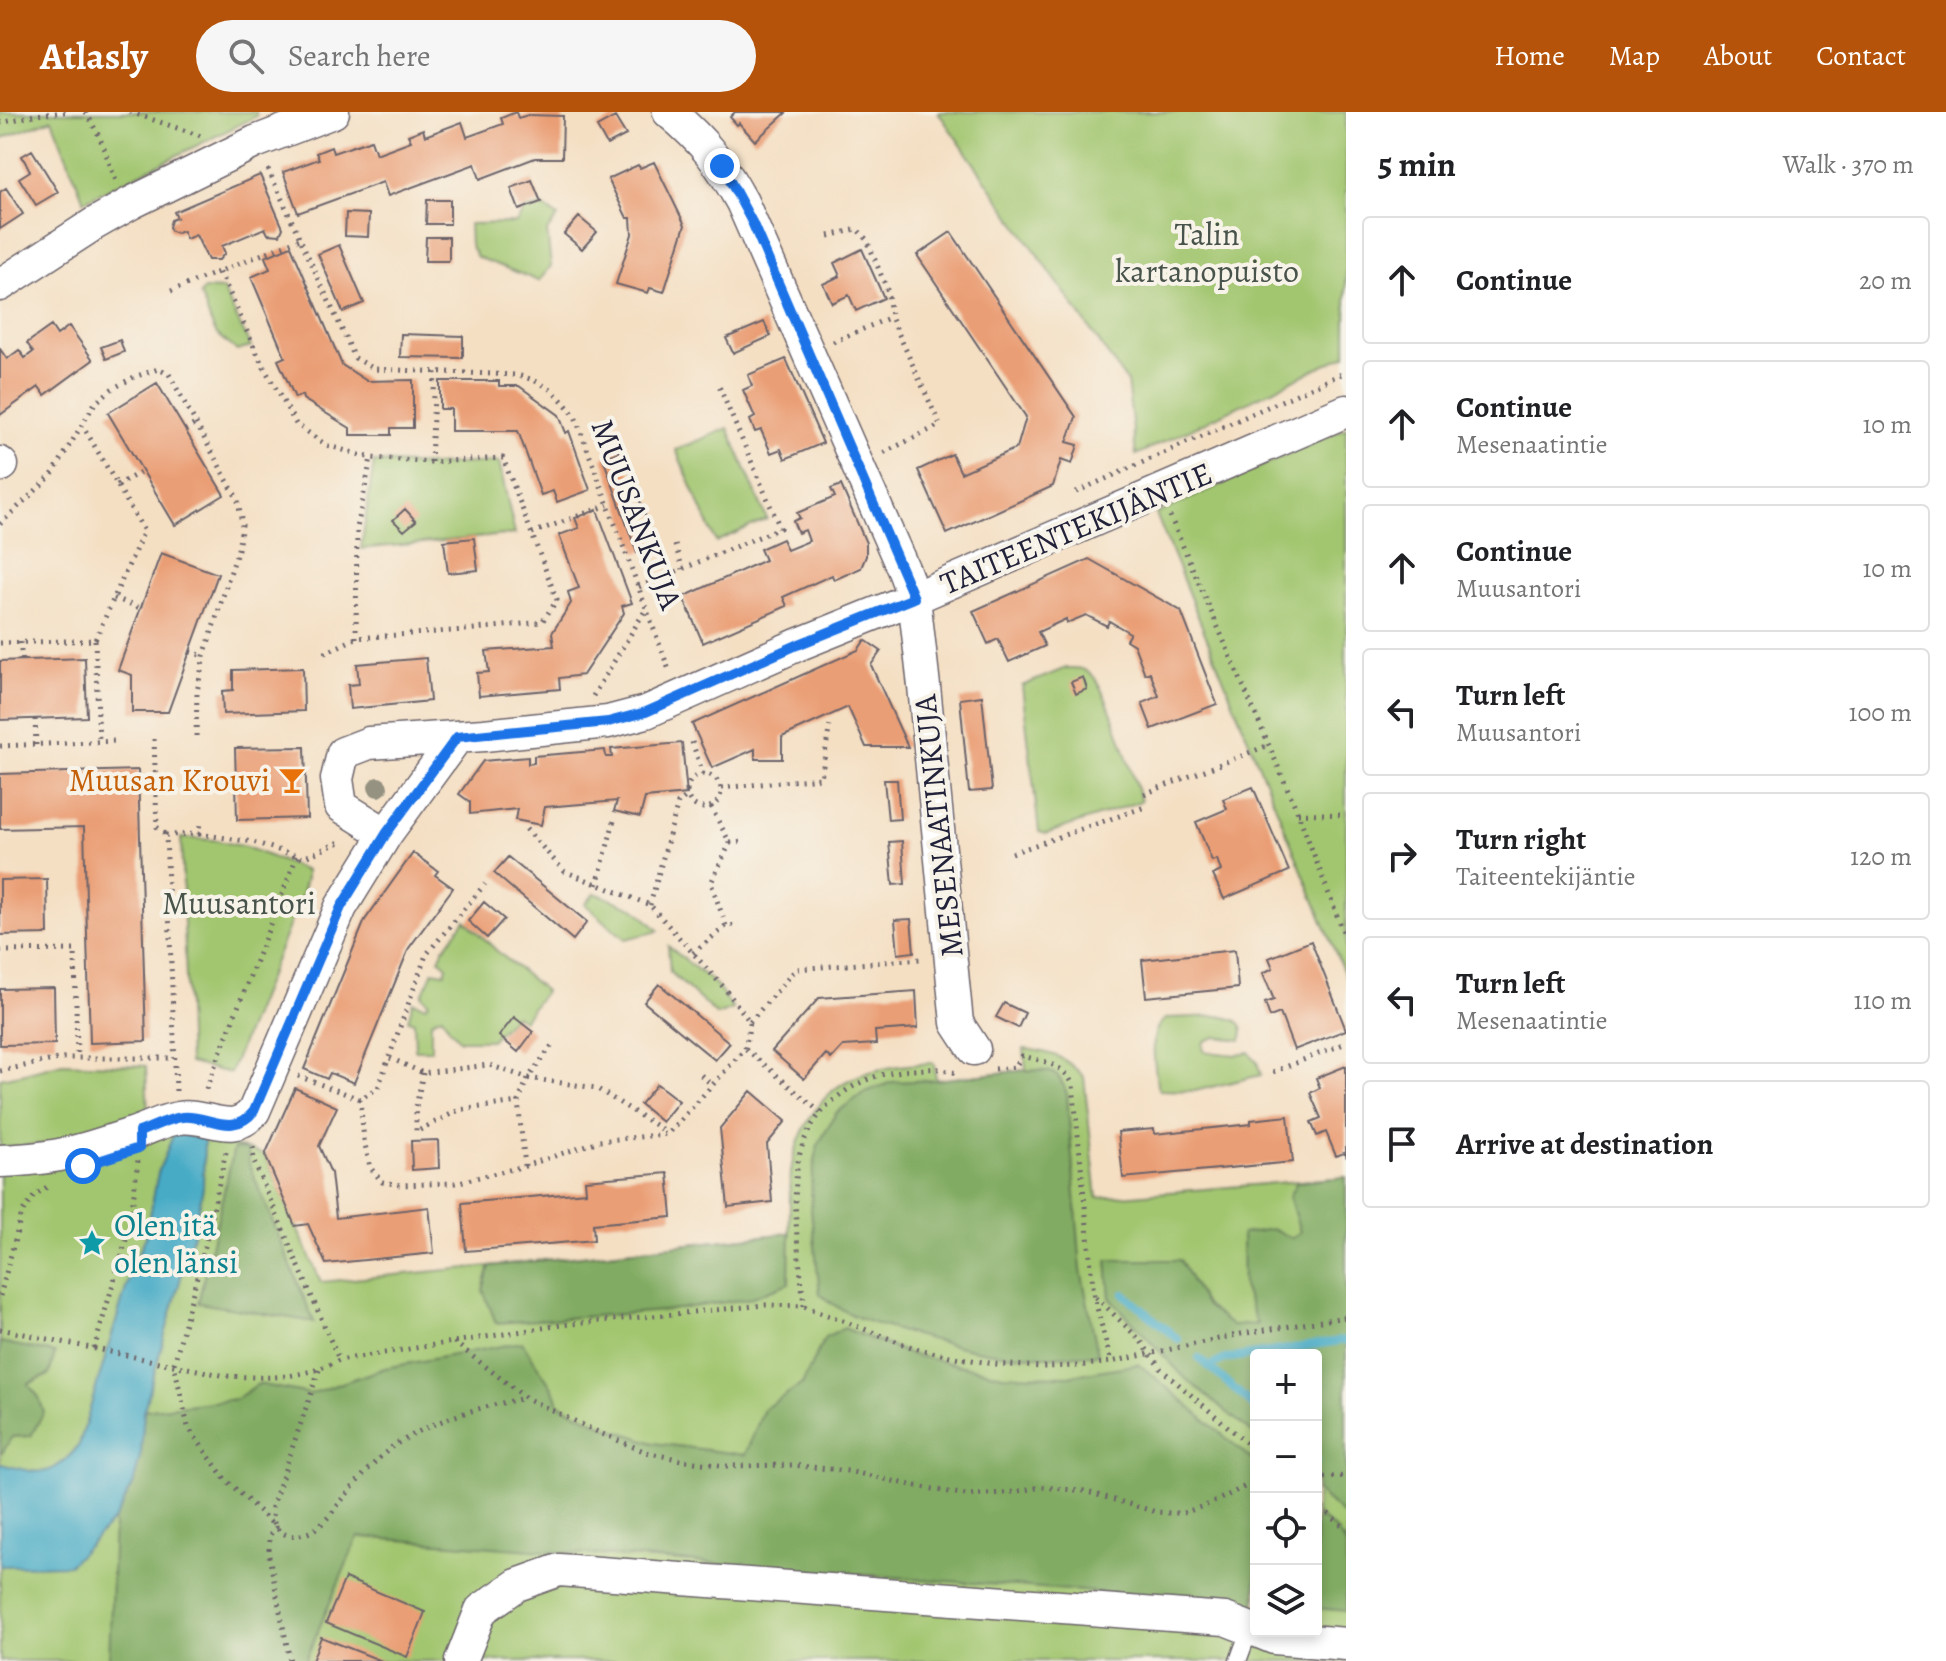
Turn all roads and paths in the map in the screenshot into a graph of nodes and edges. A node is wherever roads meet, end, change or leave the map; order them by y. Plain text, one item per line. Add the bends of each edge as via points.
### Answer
1 (66, 112) edge
2 (86, 112) edge
3 (130, 112) edge
4 (333, 112) edge
5 (669, 112) edge
6 (0, 123) edge
7 (201, 136) dead end
8 (255, 142) junction
9 (118, 190) dead end
10 (829, 236) dead end
11 (300, 239) junction
12 (220, 272) junction
13 (0, 285) edge
14 (171, 291) dead end
15 (891, 317) junction
16 (825, 346) dead end
17 (435, 372) junction
18 (1346, 372) edge
19 (718, 384) dead end
20 (1346, 411) edge
21 (197, 423) junction
22 (83, 426) junction
23 (185, 430) dead end
24 (371, 458) junction
25 (873, 458) dead end
26 (1146, 460) junction
27 (431, 462) junction
28 (143, 471) dead end
29 (117, 485) junction
30 (1075, 493) dead end
31 (1159, 493) junction
32 (608, 505) junction
33 (0, 524) edge
34 (532, 533) junction
35 (675, 545) dead end
36 (683, 569) junction
37 (639, 587) junction
38 (114, 598) junction
39 (914, 598) junction
40 (140, 608) dead end
41 (646, 608) junction
42 (356, 638) junction
43 (95, 640) junction
44 (20, 642) junction
45 (0, 643) edge
46 (190, 652) dead end
47 (323, 654) dead end
48 (204, 656) junction
49 (22, 660) dead end
50 (658, 676) dead end
51 (601, 697) dead end
52 (35, 719) dead end
53 (830, 724) dead end
54 (196, 737) dead end
55 (457, 737) junction
56 (154, 739) dead end
57 (115, 741) dead end
58 (99, 742) junction
59 (692, 742) dead end
60 (36, 745) junction
61 (1269, 745) junction
62 (0, 746) edge
63 (703, 774) junction
64 (721, 788) junction
65 (1144, 794) dead end
66 (688, 795) junction
67 (1148, 806) dead end
68 (711, 807) junction
69 (1298, 813) junction
70 (1346, 815) edge
71 (200, 820) dead end
72 (614, 821) dead end
73 (526, 829) dead end
74 (199, 834) junction
75 (386, 834) junction
76 (166, 835) junction
77 (340, 842) dead end
78 (744, 842) dead end
79 (730, 843) junction
80 (1012, 853) dead end
81 (297, 856) junction
82 (485, 884) dead end
83 (597, 885) junction
84 (650, 905) junction
85 (739, 925) dead end
86 (726, 926) junction
87 (1346, 939) edge
88 (0, 951) edge
89 (693, 953) junction
90 (930, 959) dead end
91 (750, 1022) junction
92 (1346, 1043) edge
93 (553, 1044) dead end
94 (745, 1049) junction
95 (77, 1057) junction
96 (174, 1058) junction
97 (390, 1058) junction
98 (975, 1064) junction
99 (0, 1071) edge
100 (1273, 1072) dead end
101 (289, 1073) dead end
102 (423, 1073) junction
103 (701, 1075) dead end
104 (528, 1078) junction
105 (712, 1085) junction
106 (360, 1099) junction
107 (518, 1102) junction
108 (192, 1108) junction
109 (821, 1113) junction
110 (230, 1130) junction
111 (139, 1132) junction
112 (668, 1134) junction
113 (0, 1161) edge
114 (525, 1166) junction
115 (56, 1181) dead end
116 (0, 1296) edge
117 (1094, 1296) junction
118 (804, 1306) junction
119 (1346, 1317) edge
120 (0, 1329) edge
121 (453, 1341) junction
122 (96, 1350) junction
123 (1150, 1353) junction
124 (339, 1360) junction
125 (1111, 1362) junction
126 (171, 1364) junction
127 (319, 1370) junction
128 (526, 1398) junction
129 (1250, 1446) edge
130 (1346, 1476) edge
131 (1322, 1478) edge
132 (1250, 1484) edge
133 (1322, 1508) edge
134 (276, 1527) junction
135 (1346, 1529) edge
136 (1250, 1628) edge
137 (1250, 1637) edge
138 (1272, 1637) edge
139 (1337, 1650) edge
140 (290, 1661) edge
141 (461, 1661) edge
142 (1238, 1661) edge

1 - 6 path
2 - 9 path
3 - 7 path
4 - 8 street
5 - 39 street, MESENAATINKUJA via 722,166 742,202
8 - 11 path, MUUSANKUJA
8 - 13 street via 131,203
10 - 15 path via 857,229 867,240 888,292
11 - 12 path
11 - 17 path, MUUSANKUJA via 355,358 375,369
12 - 14 path
12 - 24 path via 296,424 326,445
15 - 16 path
15 - 25 path via 940,425
17 - 27 path
17 - 32 path, MUUSANKUJA via 516,375 551,388 575,416
18 - 26 path
19 - 36 path via 780,528
20 - 31 street, TAITEENTEKIJÄNTIE
21 - 22 path via 169,374 158,369 112,389 95,403
21 - 23 path
21 - 48 path via 238,500 242,525
22 - 29 path
22 - 33 path via 52,475
24 - 27 path
24 - 42 path via 357,528
26 - 30 path
26 - 31 path
27 - 34 path via 503,458
28 - 29 path
29 - 38 path via 144,531
31 - 39 street, TAITEENTEKIJÄNTIE
31 - 61 path
32 - 34 path
32 - 37 path, MUUSANKUJA
34 - 42 path via 557,600 542,622
35 - 36 path
36 - 37 path
37 - 41 path, MUUSANKUJA
38 - 40 path
38 - 43 path
39 - 55 street, TAITEENTEKIJÄNTIE via 646,712 608,722
39 - 98 street, MESENAATINKUJA via 957,1023
41 - 50 path, MUUSANKUJA via 669,671
41 - 51 path via 590,700
42 - 47 path
43 - 44 path
43 - 58 path
44 - 45 path
44 - 49 path
46 - 48 path
48 - 54 path
52 - 60 path
53 - 64 path via 821,778
55 - 75 street
55 - 75 street, TAITEENTEKIJÄNTIE via 369,743 343,753 337,779 341,806
56 - 76 path via 157,827
57 - 58 path
58 - 60 path
59 - 63 path
60 - 62 path
61 - 65 path
61 - 69 path
63 - 64 path via 718,780
63 - 66 path via 688,786
64 - 68 path
66 - 68 path via 696,807
66 - 84 path via 678,803
67 - 80 path
68 - 79 path
69 - 70 path
69 - 87 path
71 - 74 path
72 - 83 path
73 - 83 path via 564,871
74 - 76 path
74 - 81 path via 253,842
75 - 110 street via 341,907 254,1111
76 - 96 path
77 - 81 path
78 - 79 path
79 - 86 path via 711,883
81 - 108 path
82 - 97 path via 426,955
83 - 84 path
84 - 89 path
85 - 86 path
86 - 89 path
88 - 95 path via 75,950
89 - 91 path
90 - 91 path via 796,969
91 - 94 path
92 - 100 path
93 - 104 path
94 - 105 path
94 - 109 path
95 - 96 path
95 - 99 path
96 - 108 path
97 - 102 path
97 - 106 path via 378,1088
98 - 109 path via 950,1073 890,1073 863,1081
98 - 117 path via 1015,1067 1022,1056 1069,1075
101 - 106 path
102 - 104 path via 489,1065
102 - 107 path via 416,1132 459,1110
103 - 105 path
104 - 107 path
104 - 112 path via 596,1088
105 - 112 path
106 - 114 path via 370,1167 382,1182 455,1183
107 - 114 path
108 - 110 street
108 - 111 street
109 - 118 path via 799,1156 796,1185
110 - 124 path via 252,1139 254,1162
110 - 126 path via 205,1246
111 - 113 street via 72,1152
111 - 122 path via 130,1226
112 - 114 path via 599,1141
115 - 116 path via 35,1195 22,1213
117 - 123 path
117 - 125 path
118 - 121 path via 561,1325
118 - 125 path via 903,1344 954,1357 1042,1367
119 - 123 path
120 - 122 path
121 - 124 path
121 - 128 path
122 - 126 path
123 - 125 path
123 - 129 path via 1161,1369
124 - 127 path
126 - 127 path via 226,1376 293,1377
126 - 134 path via 188,1427 225,1479
127 - 134 path via 272,1507
128 - 132 path via 646,1452 686,1461 848,1471 966,1495 1042,1487 1183,1513
128 - 134 path via 480,1407 393,1446 306,1534 283,1534
130 - 131 path
133 - 135 path
134 - 140 path via 269,1536 269,1556
136 - 141 street via 1225,1619 559,1570 517,1585 481,1610
137 - 142 lane
138 - 139 street

